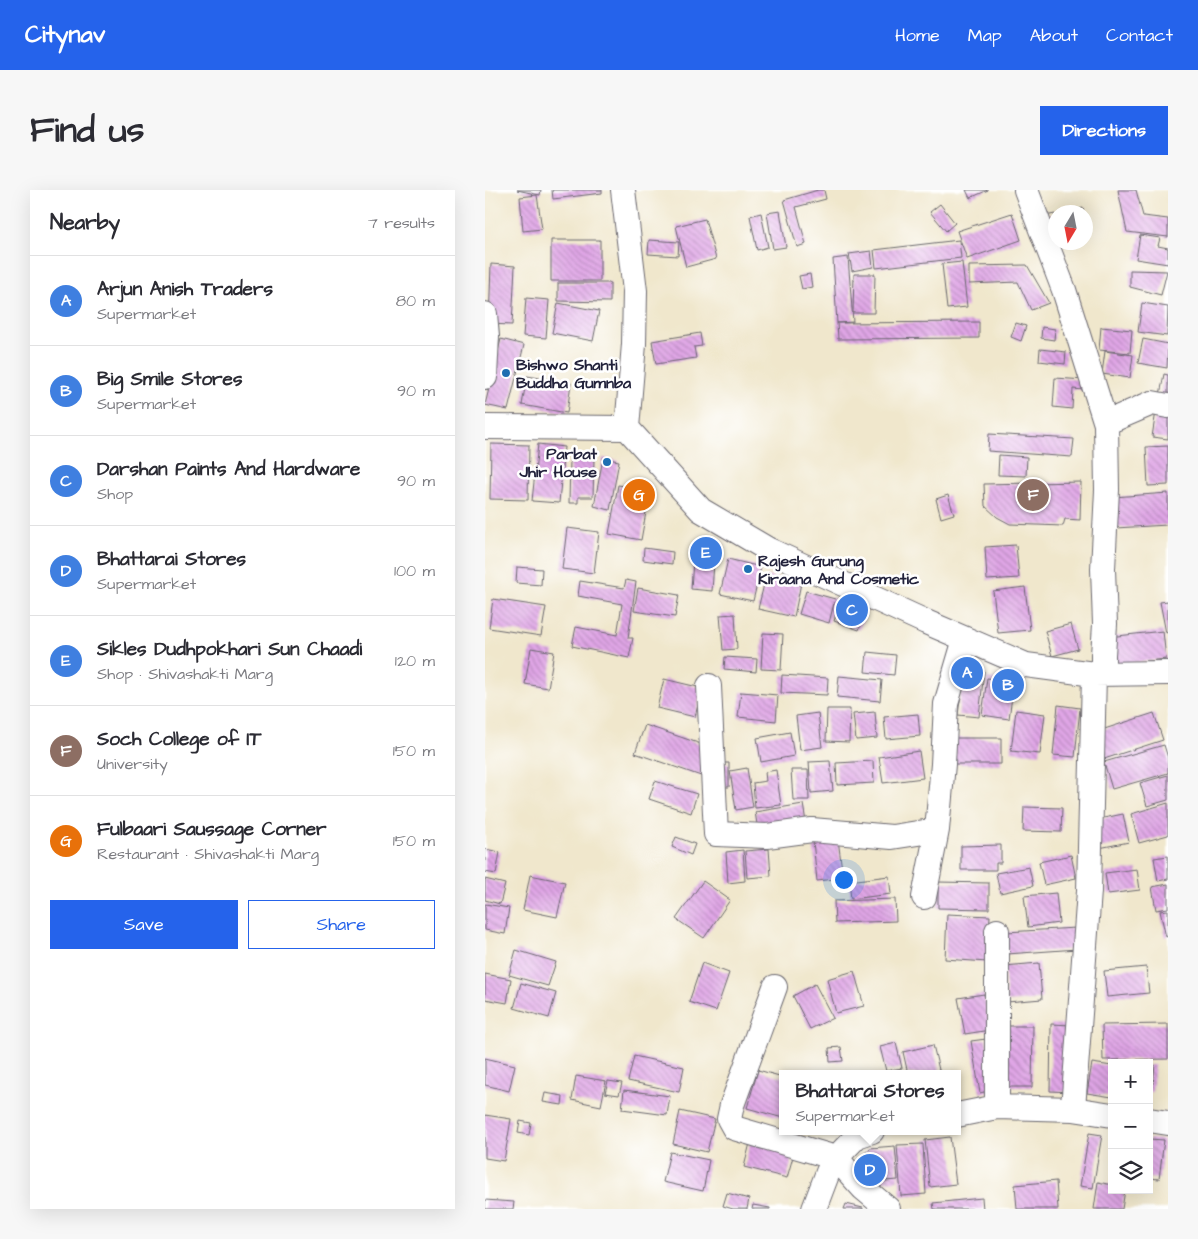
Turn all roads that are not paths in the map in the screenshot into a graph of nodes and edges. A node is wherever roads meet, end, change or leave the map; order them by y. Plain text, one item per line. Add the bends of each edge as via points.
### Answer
1 (623, 190) edge
2 (1026, 190) edge
3 (485, 314) edge
4 (485, 377) edge
5 (1168, 406) edge
6 (488, 421) edge
7 (1106, 424) junction
8 (627, 428) junction
9 (965, 639) junction
10 (1168, 673) edge
11 (1099, 674) junction
12 (709, 686) dead end
13 (937, 830) junction
14 (924, 897) dead end
15 (997, 931) dead end
16 (775, 987) dead end
17 (997, 1107) junction
18 (1073, 1109) junction
19 (961, 1113) edge
20 (1108, 1114) edge
21 (1153, 1121) edge
22 (1168, 1123) edge
23 (860, 1135) edge
24 (836, 1158) junction
25 (815, 1209) edge
26 (888, 1209) edge

1 - 8 street via 635,291
2 - 7 street via 1064,290
3 - 4 street
5 - 7 street via 1152,403
6 - 8 street
7 - 11 street via 1105,624
8 - 9 street via 701,510 769,550
9 - 11 street via 1026,665
9 - 13 street via 946,704
10 - 11 street
11 - 18 street via 1093,700 1089,891
12 - 13 street via 716,834 767,836 812,830 892,837
13 - 14 street
15 - 17 street
16 - 24 street via 729,1119 734,1128
17 - 18 street
17 - 19 street
18 - 20 street
21 - 22 street
23 - 24 street
24 - 25 street
24 - 26 street via 863,1188

